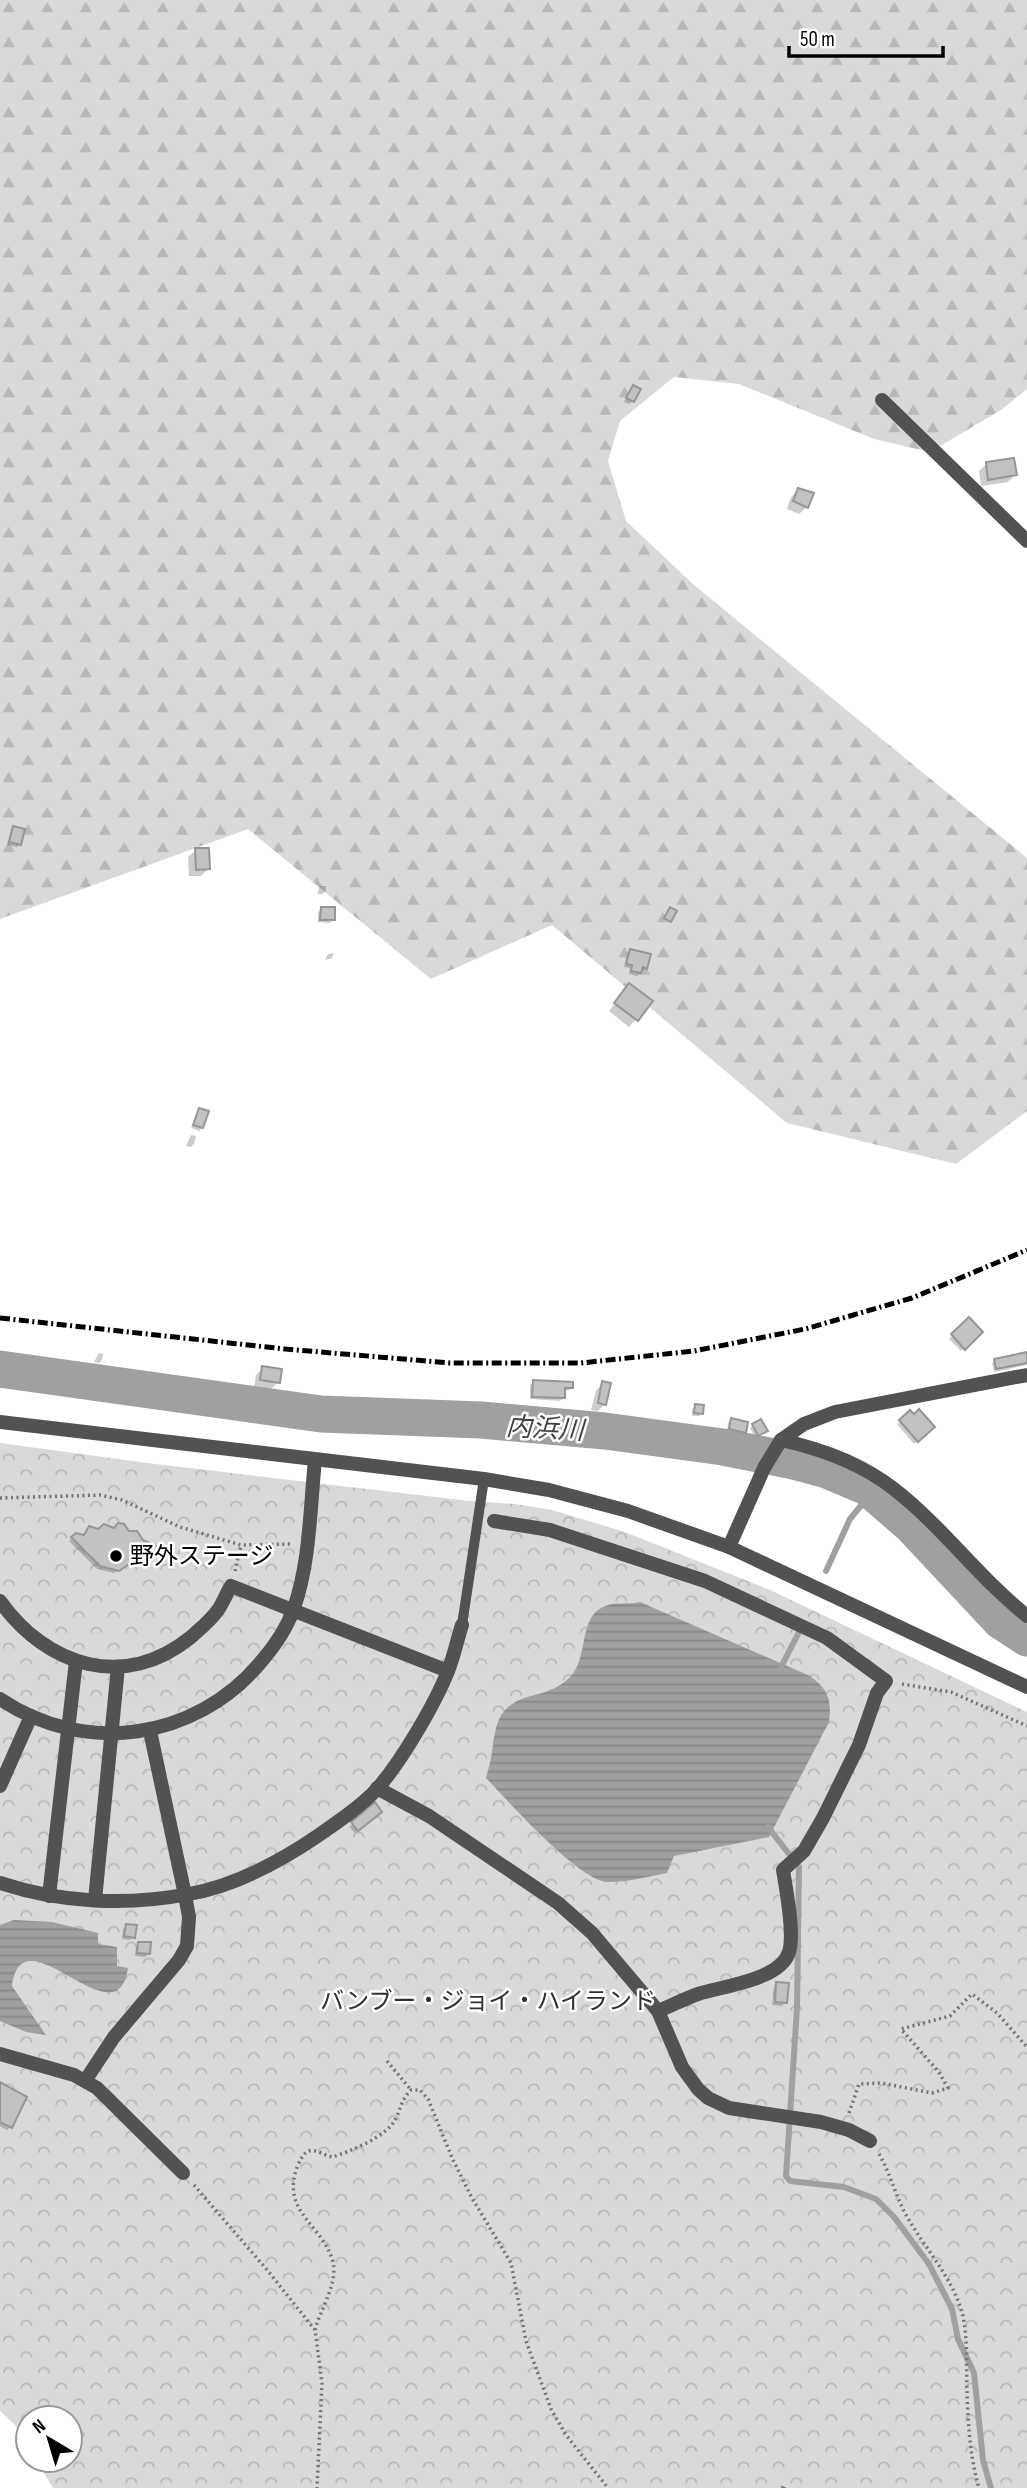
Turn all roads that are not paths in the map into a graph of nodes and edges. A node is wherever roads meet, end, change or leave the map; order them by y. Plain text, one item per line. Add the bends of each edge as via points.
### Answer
1 (881, 400) dead end
2 (1027, 541) edge
3 (1027, 1375) edge
4 (0, 1422) edge
5 (778, 1445) junction
6 (314, 1460) junction
7 (484, 1479) junction
8 (478, 1518) junction
9 (494, 1521) joint
10 (729, 1547) junction
11 (0, 1601) edge
12 (294, 1609) junction
13 (1027, 1616) edge
14 (461, 1625) joint
15 (76, 1661) junction
16 (118, 1667) junction
17 (448, 1671) junction
18 (1027, 1687) edge
19 (0, 1699) edge
20 (31, 1716) junction
21 (68, 1728) junction
22 (150, 1731) junction
23 (111, 1734) junction
24 (0, 1786) edge
25 (377, 1788) junction
26 (0, 1883) edge
27 (185, 1895) junction
28 (49, 1896) junction
29 (95, 1900) junction
30 (658, 2011) junction
31 (0, 2054) edge
32 (85, 2081) junction
33 (870, 2141) road end
34 (183, 2173) road end

1 - 2 street
3 - 5 street via 835,1412 804,1424
4 - 6 street
5 - 10 street
5 - 13 street via 822,1449 893,1488
6 - 7 street
6 - 12 street via 306,1561
7 - 8 lane
7 - 10 street via 628,1511
8 - 9 lane
8 - 14 lane
9 - 30 street via 550,1530 705,1581 827,1638 886,1681 823,1818 804,1851 783,1870 789,1953 768,1973
10 - 18 street
11 - 15 street via 41,1645
12 - 16 street via 231,1586 218,1610 177,1647 145,1662
12 - 17 street
12 - 22 street via 275,1644 242,1682 197,1714
14 - 17 street
15 - 16 street
15 - 21 street
16 - 23 street
17 - 25 street via 416,1733
19 - 20 street
20 - 21 street
20 - 24 street
21 - 23 street
21 - 28 street
22 - 23 street
22 - 27 street
23 - 29 street
25 - 27 street via 300,1848 243,1877
25 - 30 street via 429,1816 570,1913 617,1960
26 - 28 street
27 - 29 street
27 - 32 street via 187,1946
28 - 29 street
30 - 33 street via 682,2067 709,2098 729,2108 843,2128
31 - 32 street
32 - 34 street

